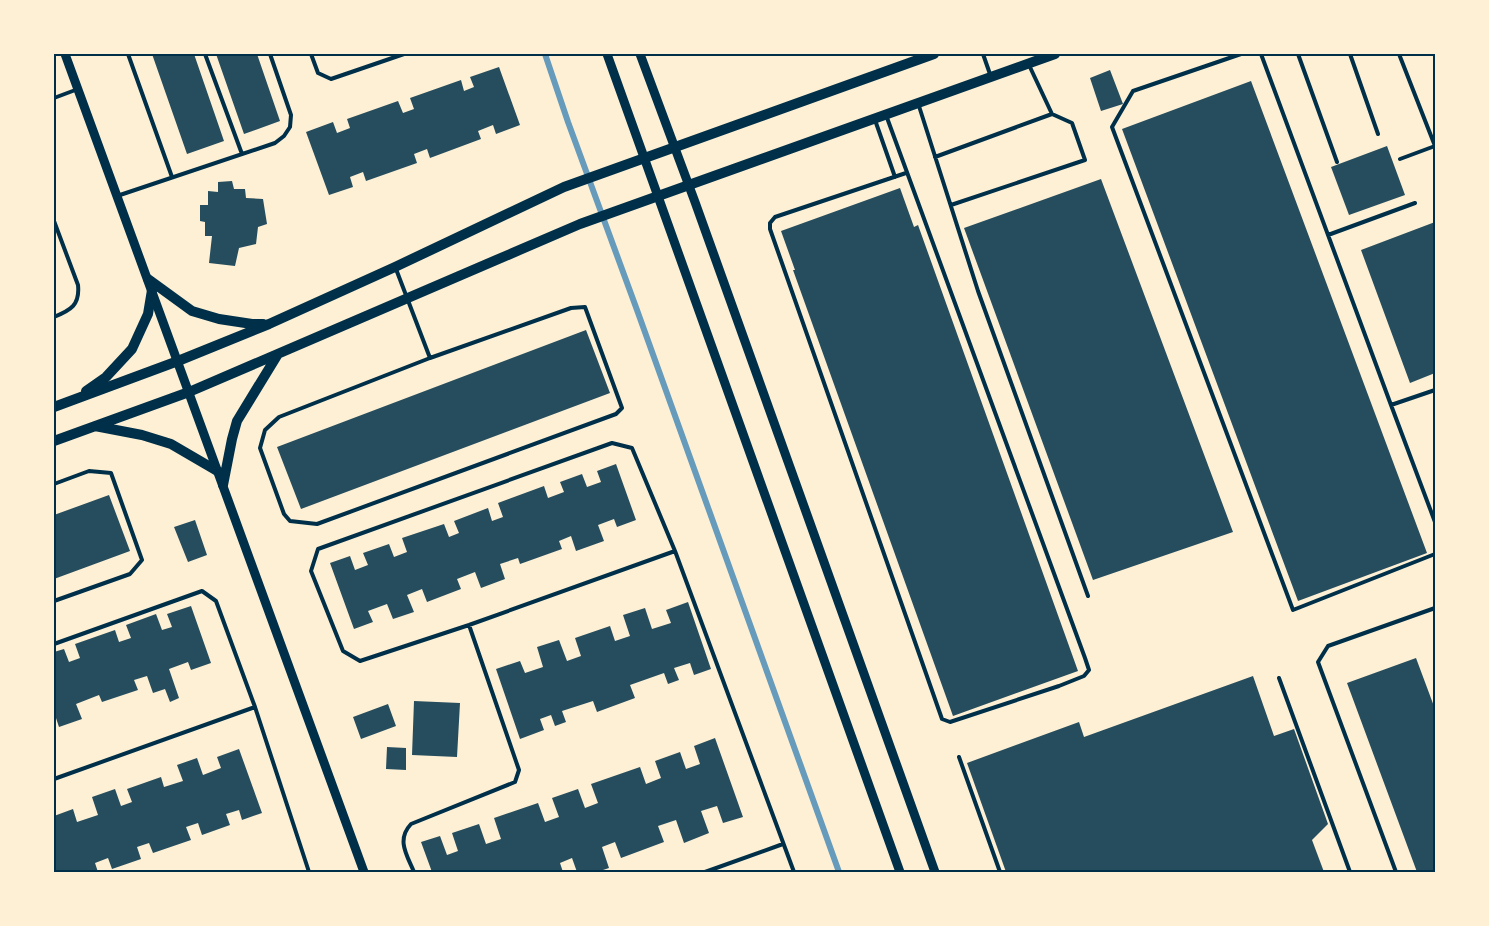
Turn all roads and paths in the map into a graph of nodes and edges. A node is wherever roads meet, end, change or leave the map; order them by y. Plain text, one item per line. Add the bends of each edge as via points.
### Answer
1 (64, 54) edge
2 (128, 54) edge
3 (205, 54) edge
4 (270, 54) edge
5 (311, 54) edge
6 (404, 54) edge
7 (607, 54) edge
8 (640, 54) edge
9 (934, 54) edge
10 (983, 54) edge
11 (1055, 54) edge
12 (1241, 54) edge
13 (1261, 54) edge
14 (1298, 54) edge
15 (1350, 54) edge
16 (1399, 54) edge
17 (1028, 64) junction
18 (991, 77) junction
19 (78, 89) junction
20 (54, 98) edge
21 (918, 103) junction
22 (1052, 114) junction
23 (886, 115) junction
24 (874, 119) junction
25 (1378, 134) dead end
26 (1435, 146) edge
27 (674, 147) junction
28 (242, 154) junction
29 (935, 157) junction
30 (644, 158) junction
31 (1400, 159) dead end
32 (1337, 162) dead end
33 (906, 172) junction
34 (172, 177) junction
35 (895, 177) junction
36 (689, 186) junction
37 (117, 196) junction
38 (658, 197) junction
39 (1415, 203) dead end
40 (950, 205) junction
41 (54, 225) edge
42 (1328, 235) junction
43 (395, 267) junction
44 (148, 279) junction
45 (152, 290) junction
46 (407, 299) junction
47 (54, 317) edge
48 (269, 324) junction
49 (278, 354) junction
50 (430, 358) junction
51 (178, 361) junction
52 (1435, 390) edge
53 (189, 392) junction
54 (73, 400) junction
55 (1390, 405) junction
56 (54, 407) edge
57 (94, 426) junction
58 (54, 441) edge
59 (218, 472) junction
60 (54, 484) edge
61 (223, 485) junction
62 (1435, 522) edge
63 (675, 551) junction
64 (1435, 554) edge
65 (1088, 596) dead end
66 (54, 601) edge
67 (1435, 608) edge
68 (469, 625) junction
69 (54, 644) edge
70 (1279, 678) dead end
71 (255, 707) junction
72 (959, 757) dead end
73 (54, 779) edge
74 (783, 844) junction
75 (309, 872) edge
76 (364, 872) edge
77 (414, 872) edge
78 (705, 872) edge
79 (794, 872) edge
80 (900, 872) edge
81 (935, 872) edge
82 (1000, 872) edge
83 (1350, 872) edge
84 (1396, 872) edge

1 - 19 street
2 - 34 lane
3 - 28 lane
4 - 28 lane via 291,115 290,127 275,142
5 - 6 lane via 318,73 331,79
7 - 30 street
8 - 27 street
9 - 27 main road
10 - 18 lane
11 - 17 main road
12 - 64 lane via 1133,91 1112,127 1293,610
13 - 42 lane
14 - 32 lane
15 - 25 lane
16 - 26 lane
17 - 18 main road
17 - 22 lane
18 - 21 main road
19 - 20 lane
19 - 37 street
21 - 23 main road
21 - 29 lane
22 - 29 lane
22 - 40 lane via 1072,123 1085,160
23 - 24 main road
23 - 33 lane
24 - 35 lane
24 - 36 main road
26 - 31 lane
27 - 30 main road
27 - 36 street
28 - 34 lane
29 - 40 lane
30 - 38 street
30 - 43 main road via 564,187
33 - 35 lane
33 - 35 lane via 1088,670 1084,676 1059,686 950,722 942,719 770,229 775,217
34 - 37 lane
36 - 38 main road
36 - 81 street
37 - 44 street
38 - 46 main road via 580,224
38 - 80 street
39 - 42 lane
40 - 65 lane
41 - 47 lane via 79,295 75,305
42 - 55 lane
43 - 46 lane
43 - 48 main road
44 - 45 street
44 - 48 main road via 192,311 219,319
45 - 51 street
45 - 54 main road via 148,314 132,349 106,377
46 - 49 main road
46 - 50 lane
48 - 51 main road
49 - 53 main road
49 - 61 main road via 237,421
50 - 50 lane via 571,308 585,307 622,408 616,414 317,524 290,521 284,514 260,448 265,430 279,417
51 - 53 street
51 - 54 main road
52 - 55 lane
53 - 57 main road
53 - 59 street
54 - 56 main road
55 - 62 lane
57 - 58 main road
57 - 59 main road via 170,444
59 - 61 street
60 - 66 lane via 88,471 111,473 142,560 130,574
61 - 76 street
63 - 68 lane
63 - 68 lane via 632,448 612,443 318,549 311,571 343,651 360,661
63 - 74 lane
67 - 84 lane via 1328,646 1318,662
68 - 77 lane via 519,770 515,782 411,824 404,832 403,843
69 - 71 lane via 202,591 216,601
70 - 83 lane
71 - 73 lane
71 - 75 lane
72 - 82 lane
74 - 78 lane
74 - 79 lane

